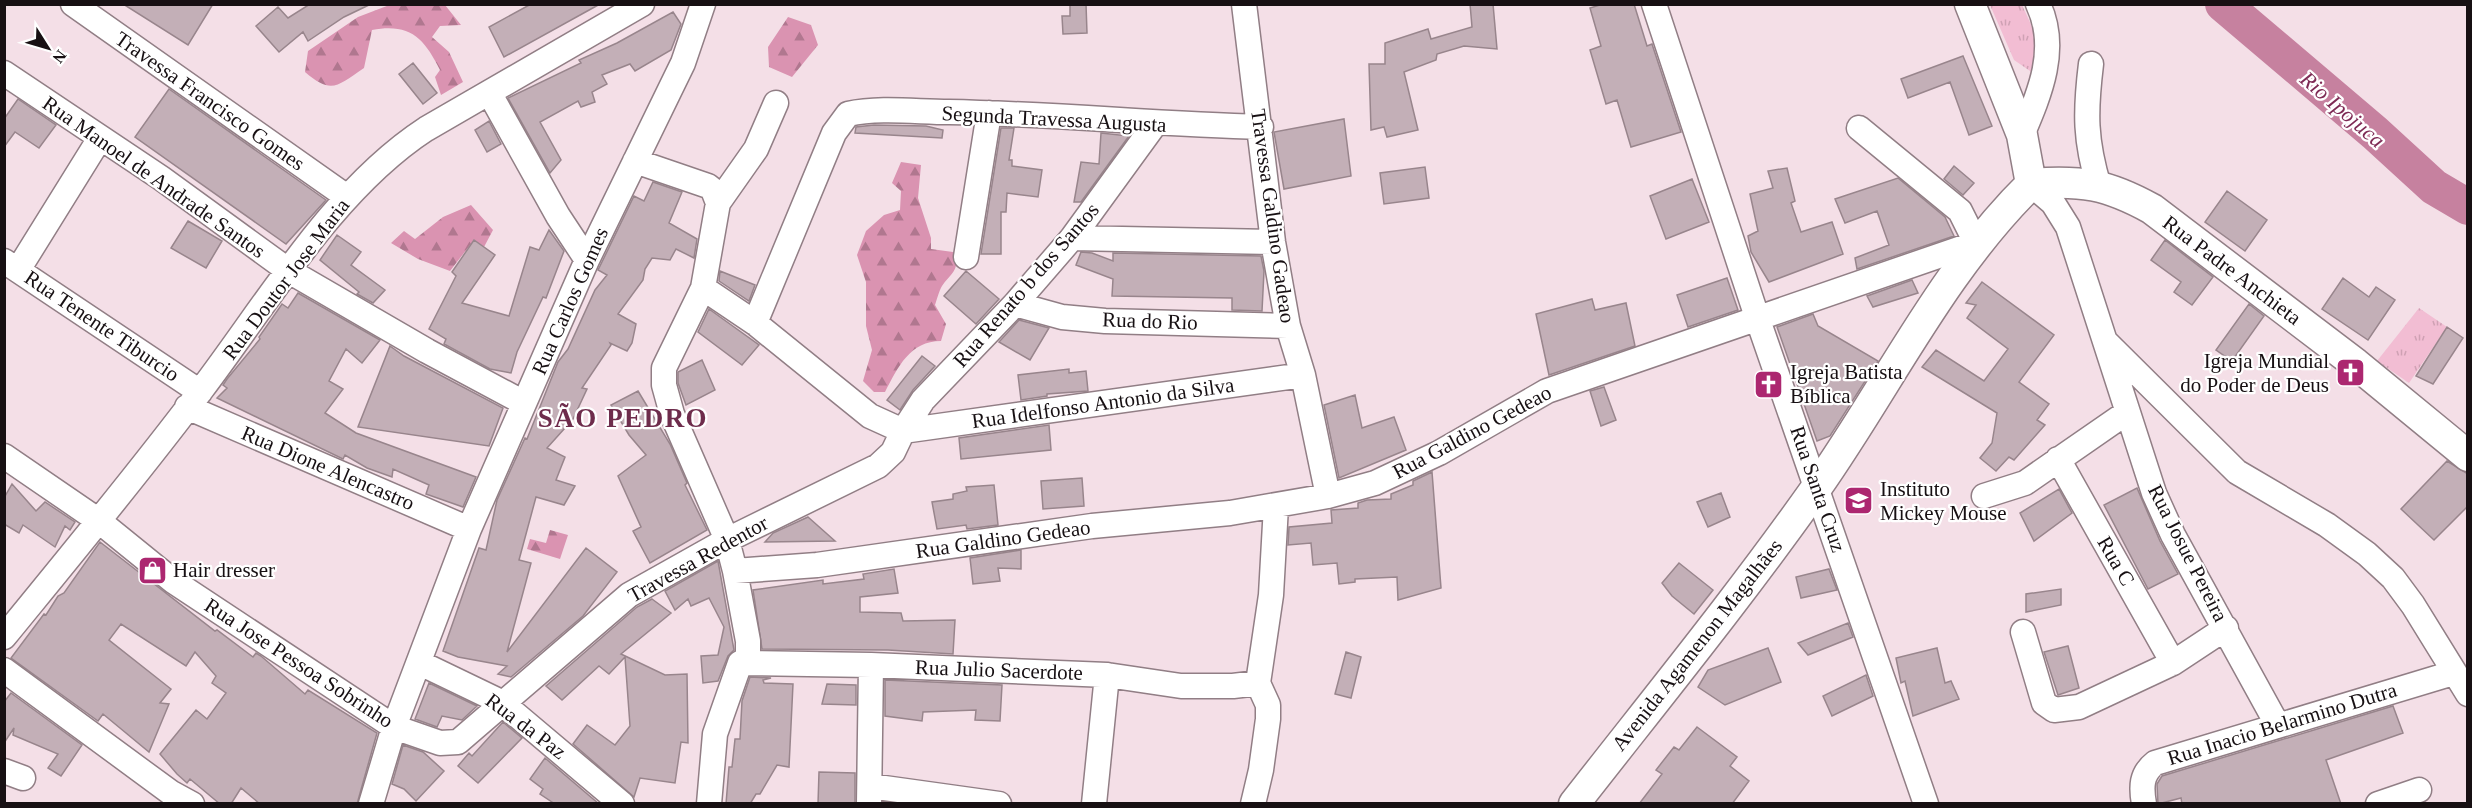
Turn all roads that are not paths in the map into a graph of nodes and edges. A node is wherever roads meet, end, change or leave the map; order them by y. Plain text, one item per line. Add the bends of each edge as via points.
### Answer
1 (73, 4) edge
2 (642, 4) edge
3 (703, 4) edge
4 (1244, 4) edge
5 (1654, 4) edge
6 (1970, 4) edge
7 (2042, 12) edge
8 (2091, 64) dead end
9 (4, 73) edge
10 (490, 94) junction
11 (776, 104) dead end
12 (989, 113) junction
13 (1155, 124) junction
14 (1261, 127) junction
15 (1859, 128) dead end
16 (2022, 135) junction
17 (100, 138) junction
18 (635, 161) junction
19 (2031, 184) junction
20 (2099, 187) junction
21 (347, 197) junction
22 (718, 203) junction
23 (1072, 238) junction
24 (1273, 242) junction
25 (1976, 243) junction
26 (966, 257) dead end
27 (587, 260) junction
28 (11, 265) edge
29 (289, 271) junction
30 (703, 288) junction
31 (1015, 304) junction
32 (1757, 317) junction
33 (754, 323) junction
34 (1288, 326) junction
35 (2105, 341) junction
36 (1303, 375) junction
37 (193, 399) junction
38 (524, 403) junction
39 (2126, 413) junction
40 (900, 438) junction
41 (4, 456) edge
42 (2468, 456) edge
43 (2058, 459) junction
44 (1818, 486) junction
45 (1328, 496) junction
46 (1984, 496) dead end
47 (1276, 506) junction
48 (99, 521) junction
49 (469, 529) junction
50 (727, 540) junction
51 (735, 571) junction
52 (2226, 628) junction
53 (2023, 632) dead end
54 (4, 637) edge
55 (420, 663) junction
56 (740, 663) junction
57 (2174, 663) junction
58 (871, 665) junction
59 (4, 670) edge
60 (2453, 673) junction
61 (1107, 675) junction
62 (1258, 683) junction
63 (2468, 694) edge
64 (501, 702) junction
65 (2277, 724) junction
66 (394, 727) junction
67 (458, 742) joint
68 (2419, 789) dead end
69 (870, 795) edge
70 (192, 804) edge
71 (371, 804) edge
72 (622, 804) edge
73 (709, 804) edge
74 (999, 804) edge
75 (1094, 804) edge
76 (1253, 804) edge
77 (1574, 804) edge
78 (1926, 804) edge
79 (2144, 804) edge
80 (2378, 804) edge

1 - 21 street, Travessa Francisco Gomes
2 - 10 street, Rua Doutor Jose Maria
3 - 18 street, Rua Carlos Gomes via 683,63
4 - 14 street, Travessa Galdino Gadeao
5 - 32 street, Rua Santa Cruz
6 - 16 main road
7 - 16 street via 2047,60
8 - 20 street via 2086,102 2088,150
9 - 17 street, Rua Manoel de Andrade Santos
10 - 21 street, Rua Doutor Jose Maria via 402,145
10 - 27 street
11 - 22 street via 756,149
12 - 13 street, Segunda Travessa Augusta
12 - 26 street
12 - 33 street, Segunda Travessa Augusta via 848,114 834,133
13 - 14 street, Segunda Travessa Augusta
13 - 23 street, Rua Renato b dos Santos
14 - 24 street, Travessa Galdino Gadeao
15 - 25 street via 1960,211
16 - 19 main road
17 - 28 street
17 - 29 street, Rua Manoel de Andrade Santos
18 - 22 street via 708,186
18 - 27 street, Rua Carlos Gomes
19 - 20 main road, Rua Padre Anchieta via 2070,181
19 - 25 main road, Avenida Agamenon Magalhães
19 - 35 street, Rua Josue Pereira via 2053,203 2068,227
20 - 42 main road, Rua Padre Anchieta via 2115,190 2152,209 2356,364
21 - 29 street, Rua Doutor Jose Maria
22 - 30 street
23 - 24 street
23 - 31 street, Rua Renato b dos Santos
24 - 34 street, Travessa Galdino Gadeao
25 - 32 street, Rua Galdino Gedeao
25 - 44 main road, Avenida Agamenon Magalhães
27 - 38 street, Rua Carlos Gomes
28 - 37 street, Rua Tenente Tiburcio
29 - 37 street, Rua Doutor Jose Maria
29 - 38 street, Rua Manoel de Andrade Santos
30 - 33 street
30 - 50 street via 664,368 664,385 672,414
31 - 34 street, Rua do Rio via 1062,317 1105,321
31 - 40 street, Rua Renato b dos Santos via 923,400
32 - 44 street, Rua Santa Cruz
32 - 45 street, Rua Galdino Gedeao via 1547,391 1439,453 1375,483
33 - 40 street
34 - 36 street, Travessa Galdino Gadeao
35 - 39 street, Rua Josue Pereira
35 - 60 street via 2237,472 2327,525 2393,578
36 - 40 street, Rua Idelfonso Antonio da Silva
36 - 45 street, Travessa Galdino Gadeao
37 - 48 street, Rua Doutor Jose Maria
37 - 49 street, Rua Dione Alencastro
38 - 49 street, Rua Carlos Gomes
39 - 43 street
39 - 52 street, Rua Josue Pereira via 2173,535
40 - 50 street, Travessa Redentor via 878,466
41 - 48 street, Rua Jose Pessoa Sobrinho
43 - 46 street via 2025,483
43 - 57 street, Rua C
44 - 77 main road, Avenida Agamenon Magalhães
44 - 78 street, Rua Santa Cruz
45 - 47 street, Rua Galdino Gedeao
47 - 51 street, Rua Galdino Gedeao via 1092,525 817,565
47 - 62 street via 1270,595
48 - 54 street, Rua Doutor Jose Maria
48 - 66 street, Rua Jose Pessoa Sobrinho via 173,580
49 - 55 street, Rua Carlos Gomes
50 - 51 street
50 - 64 street, Travessa Redentor via 629,595
51 - 56 street via 748,641 748,659
52 - 57 street, Rua Josue Pereira
52 - 65 street, Rua Josue Pereira
53 - 57 street, Rua Josue Pereira via 2044,703 2054,710 2079,707
55 - 64 street, Rua da Paz
55 - 66 street, Rua Carlos Gomes
56 - 58 street, Rua Julio Sacerdote
56 - 73 street via 715,734
58 - 61 street, Rua Julio Sacerdote
58 - 69 street
59 - 70 street
60 - 63 street
60 - 65 street, Rua Inacio Belarmino Dutra
61 - 62 street, Rua Julio Sacerdote via 1181,686
61 - 75 street
62 - 76 street via 1268,705 1268,719
64 - 67 street, Travessa Redentor
64 - 72 street, Rua da Paz
65 - 79 street, Rua Inacio Belarmino Dutra via 2155,763 2147,769 2142,782
66 - 67 street, Rua Jose Pessoa Sobrinho via 440,743
66 - 71 street, Rua Carlos Gomes
68 - 80 street
69 - 74 street

